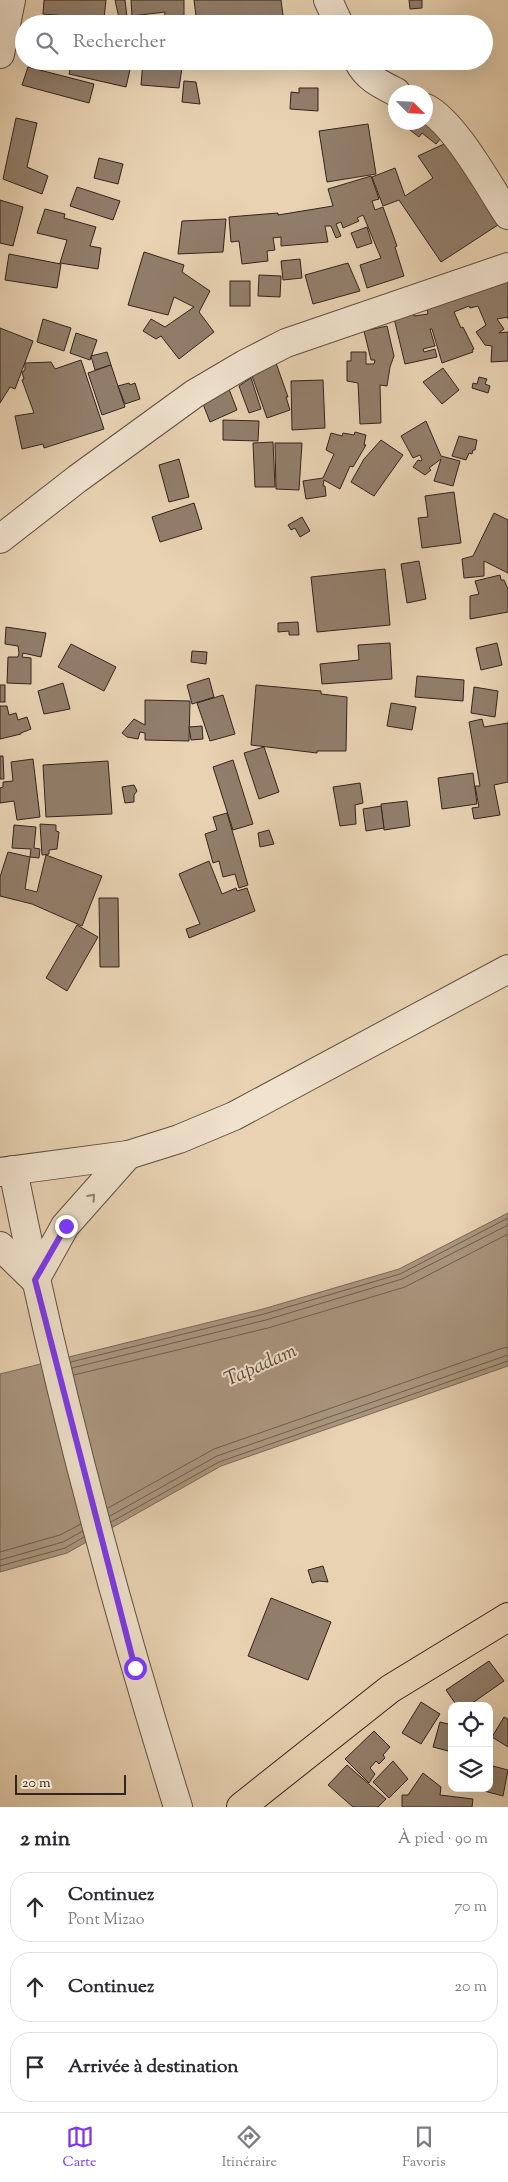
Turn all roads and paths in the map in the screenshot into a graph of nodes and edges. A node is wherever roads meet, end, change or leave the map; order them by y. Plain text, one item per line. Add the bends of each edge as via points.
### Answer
1 (11, 0) edge
2 (328, 0) edge
3 (336, 15) edge
4 (0, 54) edge
5 (362, 70) edge
6 (388, 88) edge
7 (433, 111) edge
8 (508, 215) edge
9 (508, 267) edge
10 (0, 539) edge
11 (508, 969) edge
12 (128, 1155) junction
13 (7, 1171) edge
14 (0, 1246) edge
15 (35, 1280) junction
16 (508, 1617) edge
17 (178, 1807) edge
18 (241, 1807) edge

1 - 4 street
2 - 3 street
5 - 6 street via 375,82
7 - 8 street via 450,127
9 - 10 street via 286,343 245,364 194,394
11 - 12 street via 234,1116 179,1139
12 - 13 street
15 -> 12 street via 66,1226
13 - 15 street
14 - 15 street
15 - 17 street via 135,1668
16 - 18 main road via 390,1690

